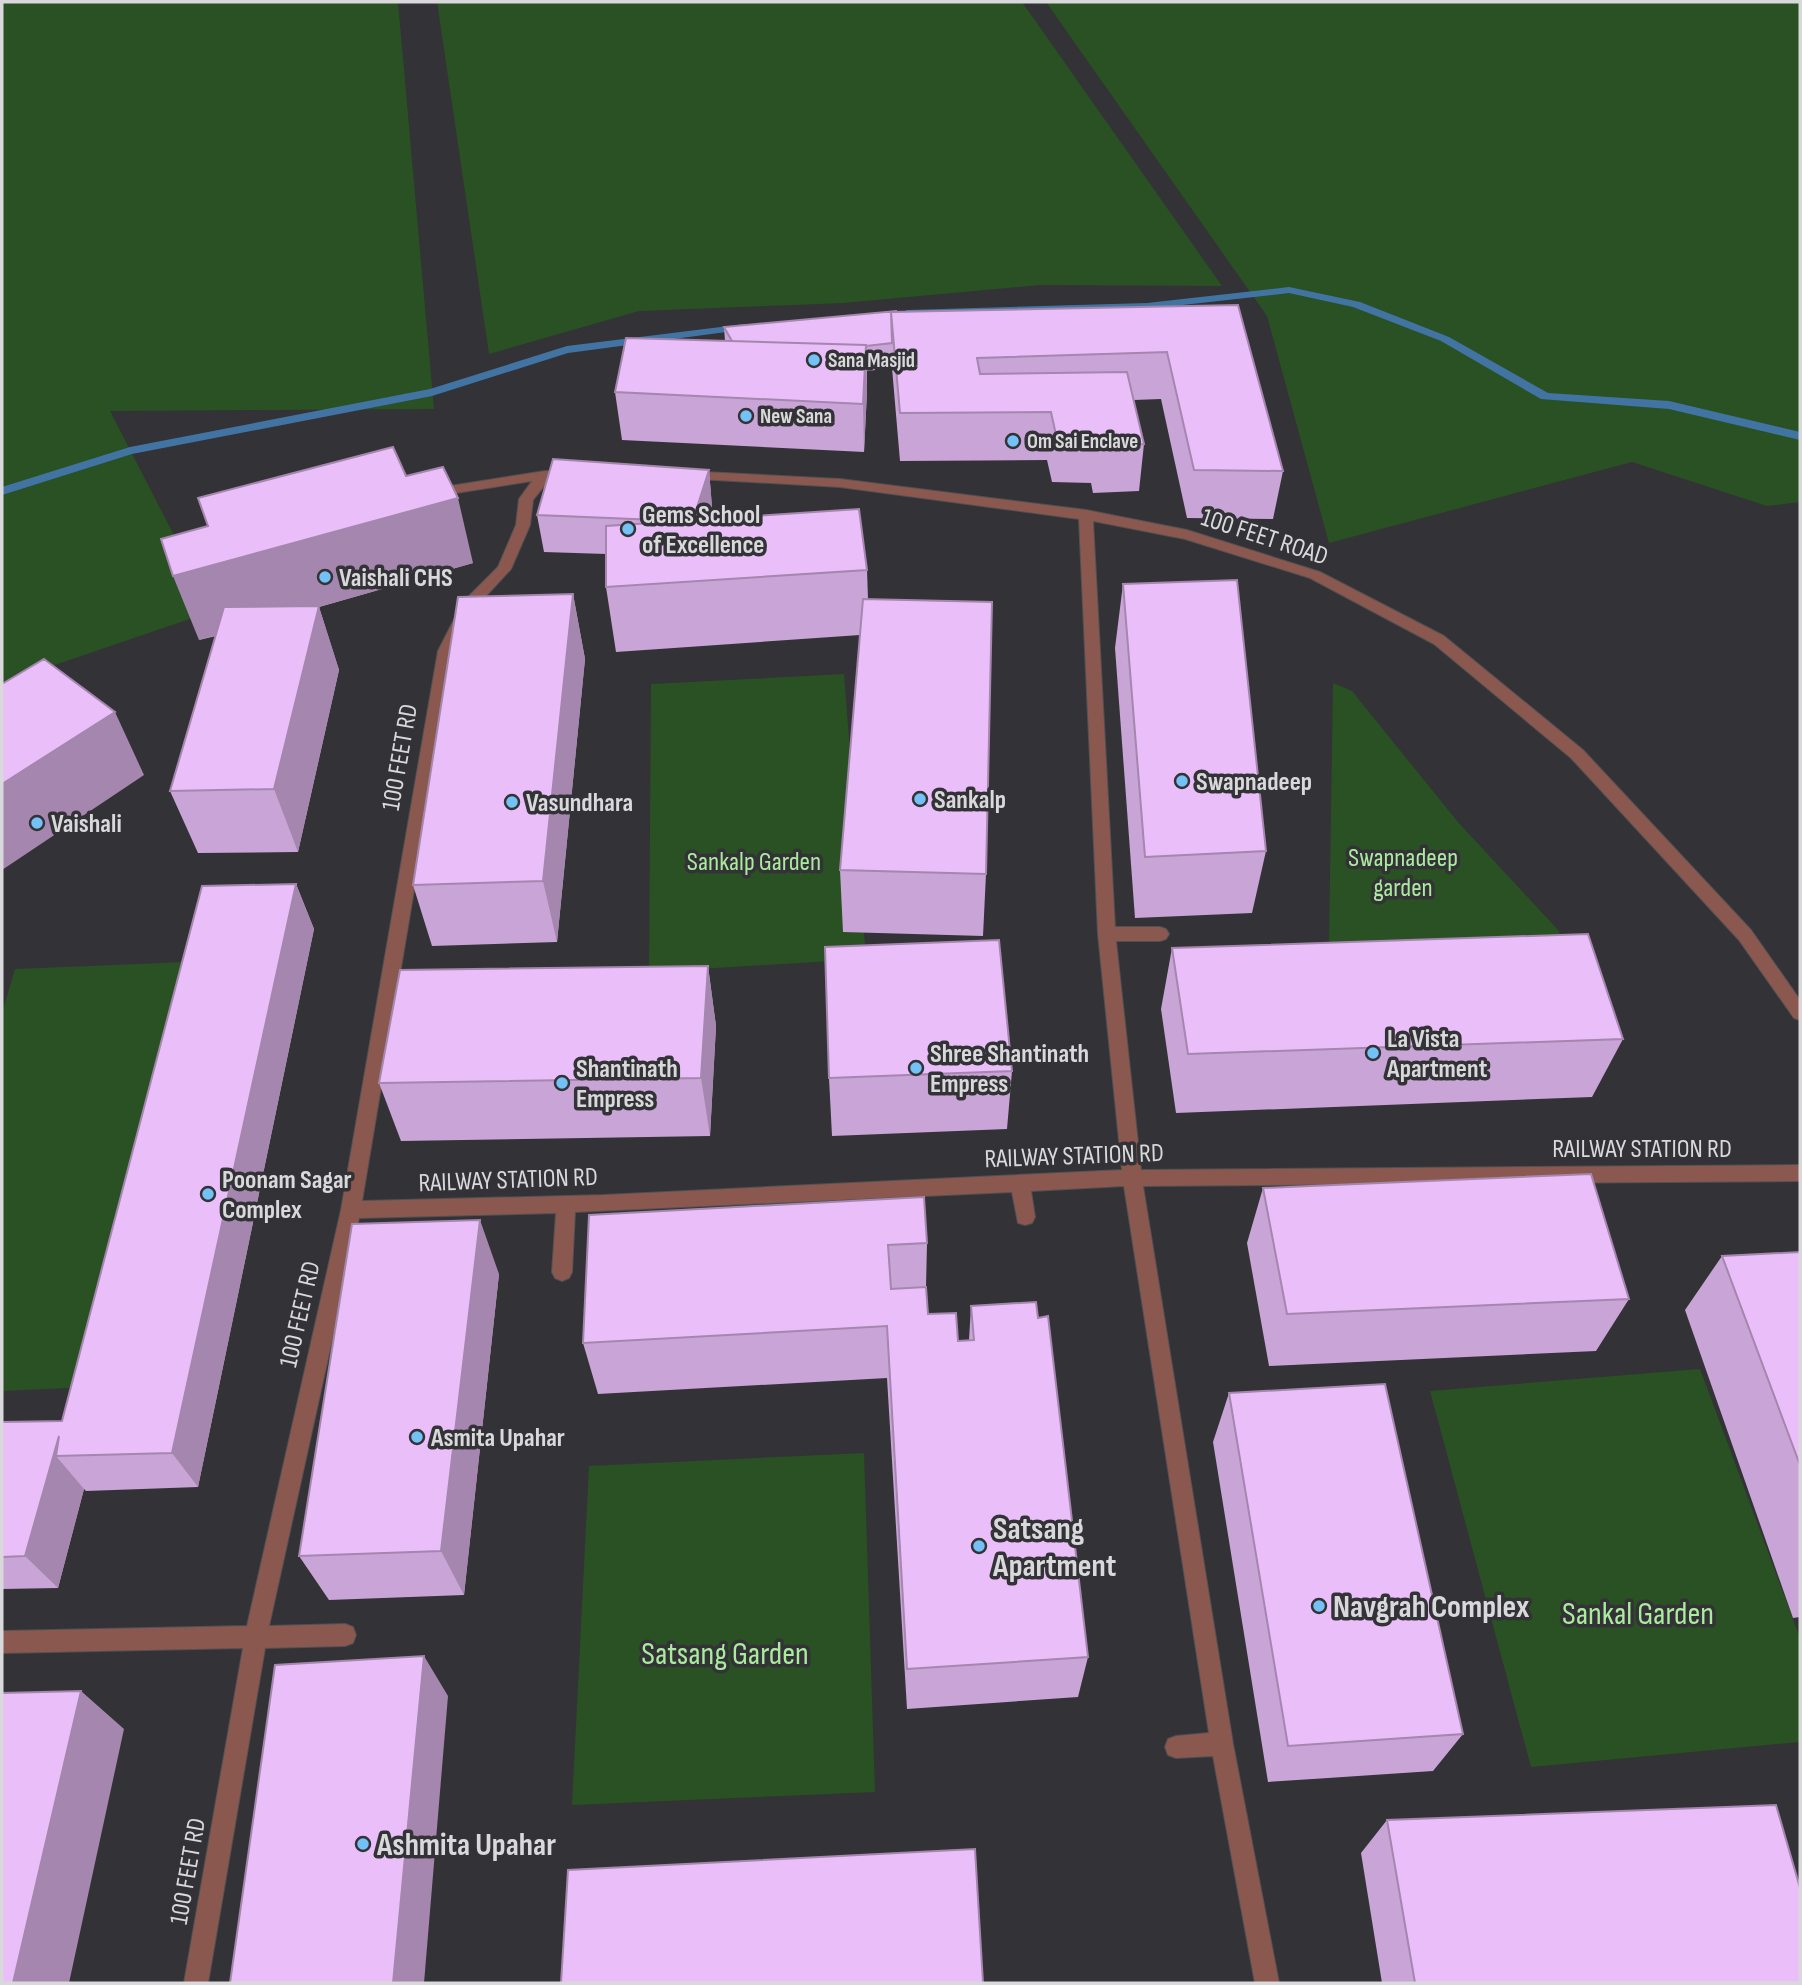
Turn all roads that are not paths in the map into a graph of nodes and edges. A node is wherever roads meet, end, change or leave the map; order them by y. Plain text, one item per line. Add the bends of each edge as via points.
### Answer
1 (545, 475) junction
2 (671, 475) edge
3 (595, 476) edge
4 (411, 496) edge
5 (1086, 515) junction
6 (1107, 934) junction
7 (1160, 934) dead end
8 (1800, 1013) edge
9 (1800, 1173) edge
10 (1132, 1178) junction
11 (1020, 1183) junction
12 (566, 1204) junction
13 (351, 1210) junction
14 (1025, 1217) dead end
15 (562, 1272) dead end
16 (345, 1635) dead end
17 (256, 1636) junction
18 (2, 1642) edge
19 (1222, 1744) junction
20 (1175, 1747) dead end
21 (195, 1983) edge
22 (1267, 1983) edge

1 - 3 street
1 - 4 street
1 - 13 street, 100 FEET RD via 526,499 523,526 504,569 468,606 446,651
2 - 5 street, 100 FEET ROAD via 840,483
5 - 6 street
5 - 8 street, 100 FEET ROAD via 1187,535 1315,575 1439,639 1577,754 1745,935
6 - 7 street
6 - 10 street
9 - 10 street, RAILWAY STATION RD
10 - 11 street, RAILWAY STATION RD
10 - 19 street
11 - 12 street, RAILWAY STATION RD via 604,1210
11 - 14 street
12 - 13 street, RAILWAY STATION RD
12 - 15 street
13 - 17 street, 100 FEET RD
16 - 17 street
17 - 18 street
17 - 21 street, 100 FEET RD
19 - 20 street
19 - 22 street

